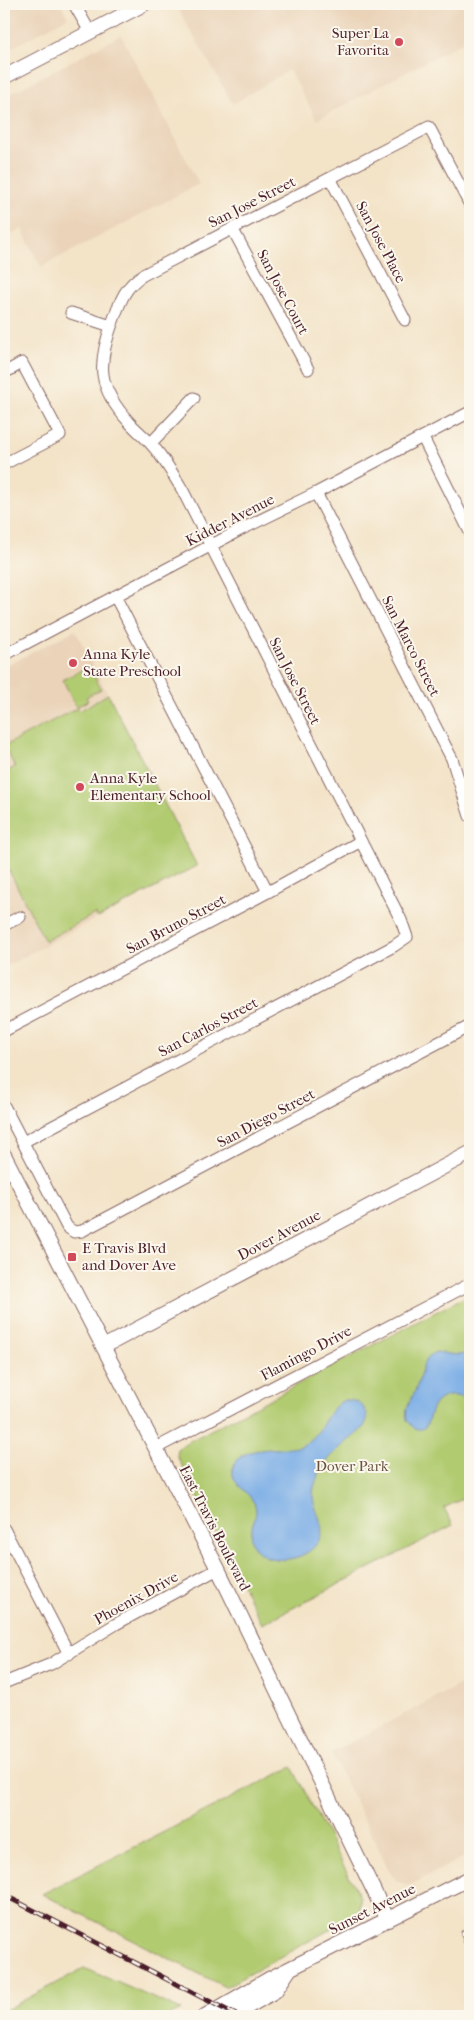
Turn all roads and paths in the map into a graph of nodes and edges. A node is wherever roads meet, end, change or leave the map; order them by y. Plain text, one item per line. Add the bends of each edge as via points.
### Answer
1 (74, 4) edge
2 (144, 4) edge
3 (90, 32) junction
4 (4, 77) edge
5 (330, 178) junction
6 (470, 205) edge
7 (232, 228) junction
8 (71, 313) dead end
9 (405, 320) dead end
10 (111, 326) junction
11 (308, 370) dead end
12 (4, 373) edge
13 (194, 398) dead end
14 (470, 412) edge
15 (422, 438) junction
16 (151, 443) junction
17 (4, 464) edge
18 (316, 493) junction
19 (470, 532) edge
20 (210, 547) junction
21 (115, 596) junction
22 (4, 655) edge
23 (470, 816) edge
24 (361, 841) junction
25 (268, 892) junction
26 (20, 917) dead end
27 (4, 925) edge
28 (407, 937) joint
29 (470, 1026) edge
30 (4, 1031) edge
31 (4, 1106) edge
32 (23, 1142) junction
33 (470, 1153) edge
34 (4, 1155) edge
35 (470, 1284) edge
36 (103, 1347) junction
37 (156, 1448) junction
38 (4, 1529) edge
39 (218, 1569) junction
40 (69, 1654) junction
41 (4, 1682) edge
42 (470, 1878) edge
43 (388, 1920) junction
44 (290, 1970) junction
45 (205, 2016) edge
46 (232, 2016) edge

1 - 3 street
2 - 3 main road
3 - 4 main road
5 - 6 street, San Jose Street via 430,127
5 - 7 street, San Jose Street
5 - 9 street, San Jose Place
7 - 10 street, San Jose Street via 135,280 122,298
7 - 11 street, San Jose Court
8 - 10 street
10 - 16 street, San Jose Street via 102,374 107,390 114,404
12 - 17 street via 22,363 60,435
13 - 16 street
14 - 15 street, Kidder Avenue
15 - 18 street, Kidder Avenue
15 - 19 street
16 - 20 street, San Jose Street via 169,466
18 - 20 street, Kidder Avenue
18 - 23 street, San Marco Street via 452,759
20 - 21 street, Kidder Avenue
20 - 24 street, San Jose Street
21 - 22 street, Kidder Avenue
21 - 25 street
24 - 25 street, San Bruno Street
24 - 28 street, San Jose Street
25 - 30 street, San Bruno Street
26 - 27 street
28 - 32 street, San Carlos Street
29 - 32 street, San Diego Street via 82,1231 74,1232 67,1226
31 - 32 street
33 - 36 main road, Dover Avenue
34 - 36 main road, East Travis Boulevard
35 - 37 street, Flamingo Drive
36 - 37 main road, East Travis Boulevard
37 - 39 main road, East Travis Boulevard
38 - 40 street
39 - 40 street, Phoenix Drive via 116,1624
39 - 43 main road, East Travis Boulevard
40 - 41 street, Phoenix Drive
42 - 43 main road, Sunset Avenue
43 - 44 main road, Sunset Avenue
44 - 45 main road, Sunset Avenue
44 - 46 main road, Sunset Avenue via 275,1991

